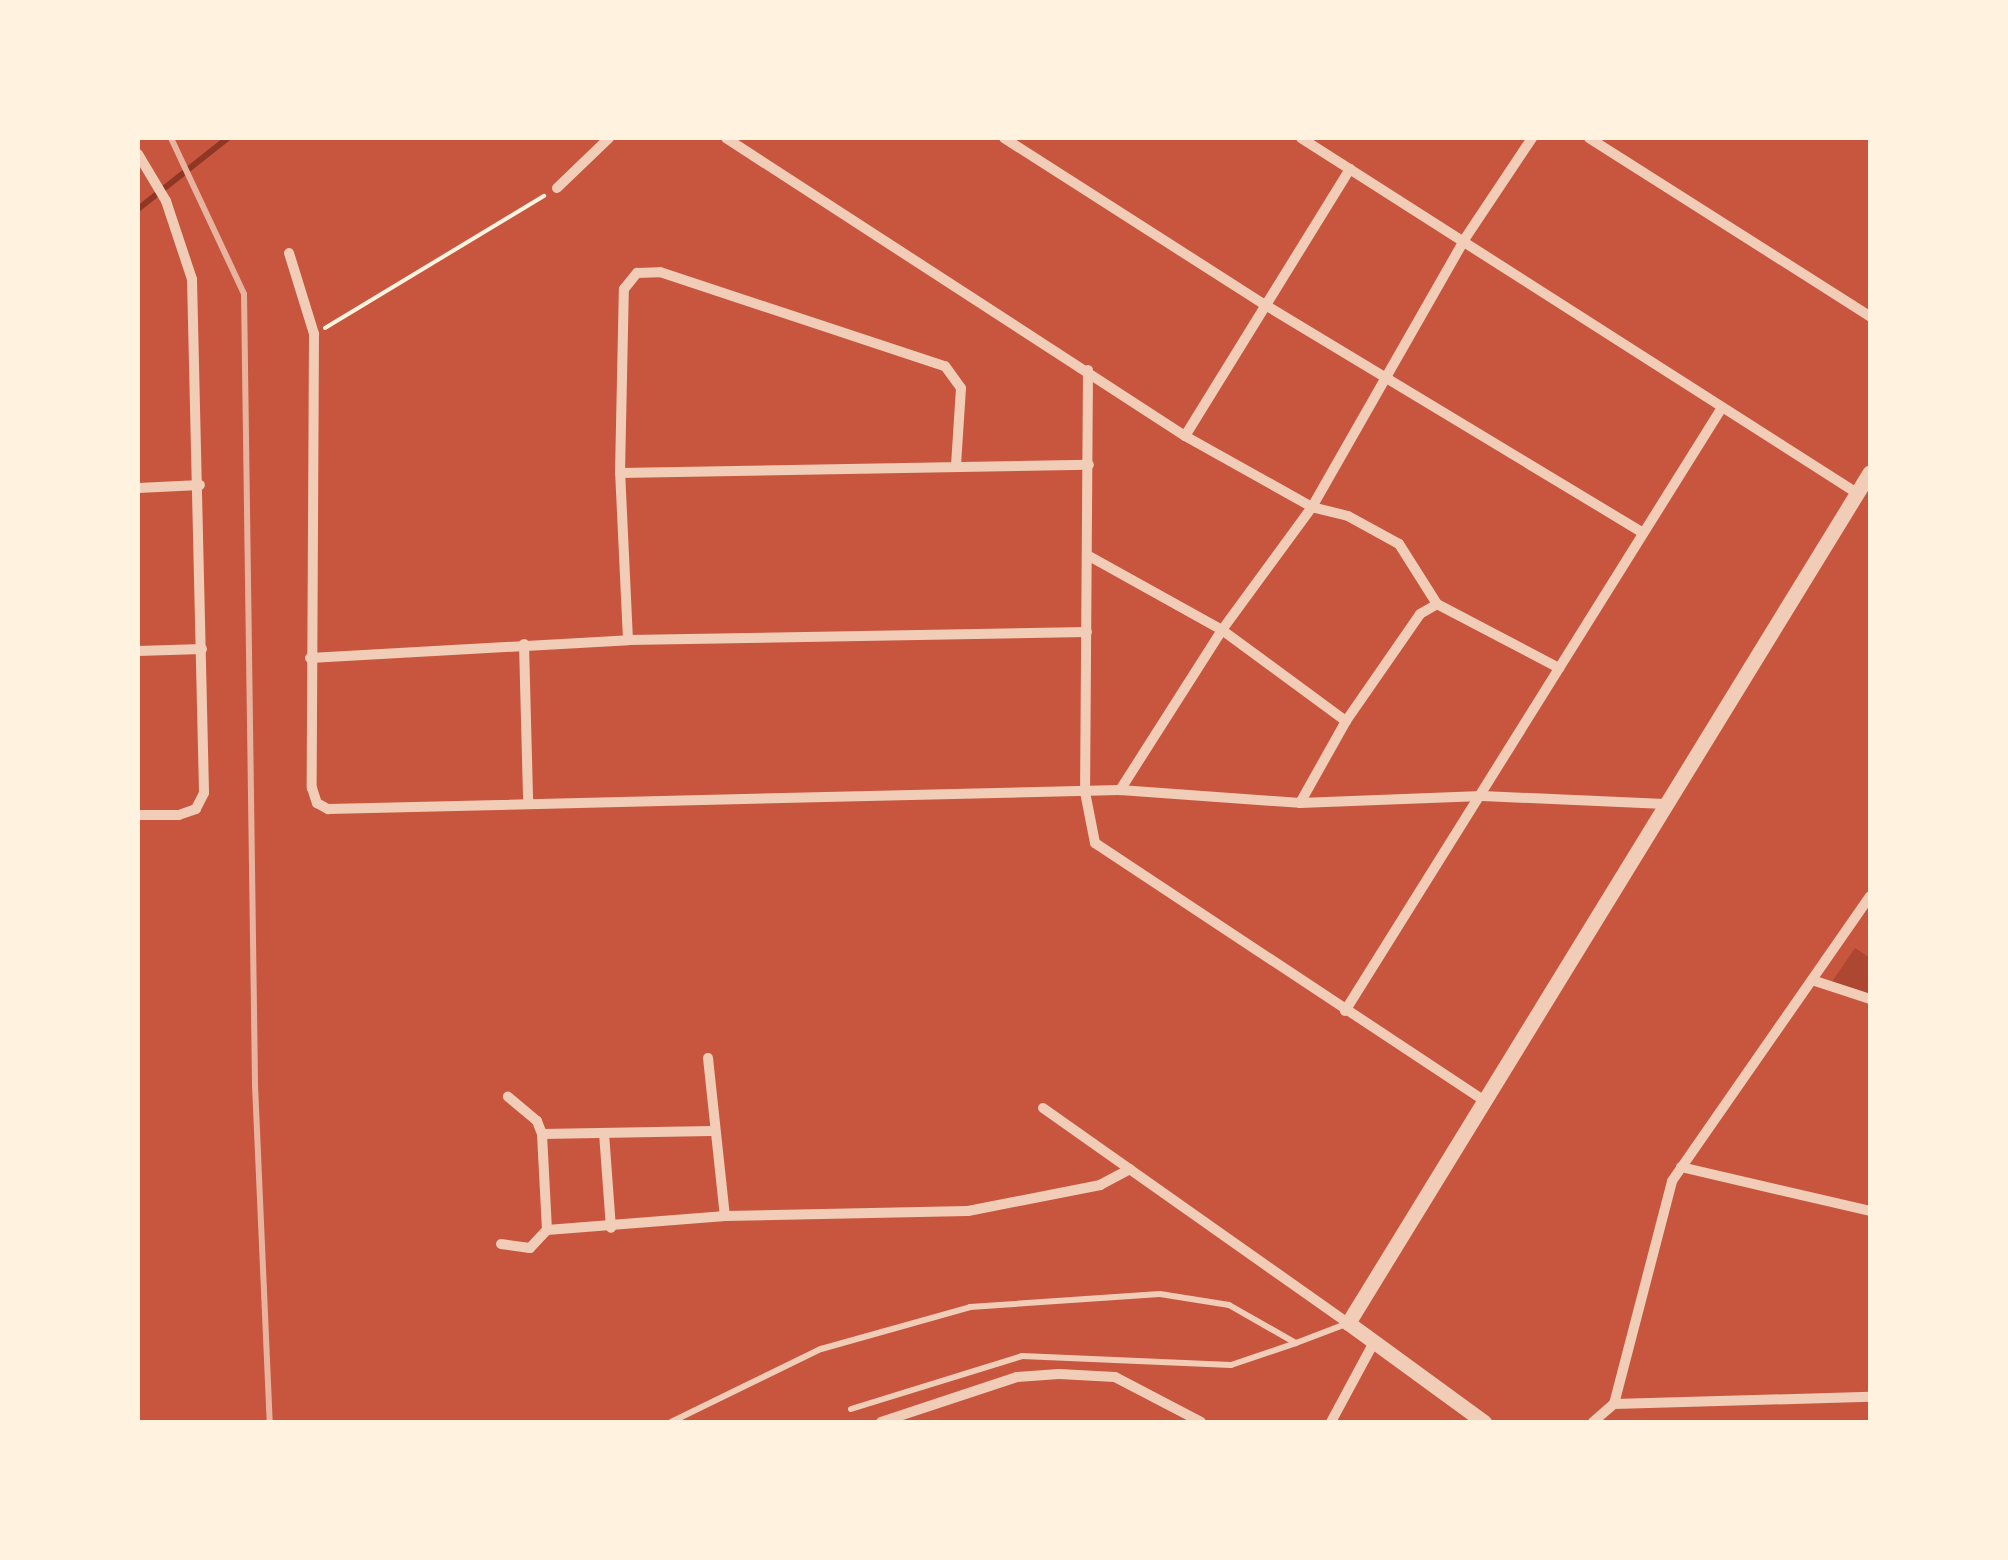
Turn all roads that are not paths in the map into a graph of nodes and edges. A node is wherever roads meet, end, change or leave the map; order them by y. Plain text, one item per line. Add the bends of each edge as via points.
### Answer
1 (609, 138) edge
2 (726, 138) edge
3 (1004, 138) edge
4 (1301, 138) edge
5 (1532, 138) edge
6 (1589, 138) edge
7 (138, 154) edge
8 (1350, 169) junction
9 (557, 188) road end
10 (1464, 240) junction
11 (289, 253) dead end
12 (1262, 304) junction
13 (1870, 316) edge
14 (1088, 370) junction
15 (1387, 378) junction
16 (1721, 409) junction
17 (1185, 436) junction
18 (1090, 465) junction
19 (956, 466) junction
20 (1870, 472) edge
21 (620, 474) junction
22 (200, 484) junction
23 (138, 488) edge
24 (1857, 493) junction
25 (1312, 507) junction
26 (1643, 534) junction
27 (1089, 556) junction
28 (1437, 604) junction
29 (1222, 630) junction
30 (1086, 632) junction
31 (628, 640) junction
32 (524, 644) junction
33 (202, 650) junction
34 (138, 651) edge
35 (310, 658) junction
36 (1559, 668) junction
37 (1346, 720) junction
38 (1120, 790) junction
39 (1085, 792) junction
40 (1482, 796) junction
41 (528, 801) junction
42 (1300, 804) junction
43 (1666, 804) junction
44 (138, 815) edge
45 (1870, 896) edge
46 (1859, 918) junction
47 (1870, 926) edge
48 (1815, 981) junction
49 (1870, 999) edge
50 (1345, 1011) junction
51 (708, 1058) dead end
52 (508, 1098) dead end
53 (1482, 1099) junction
54 (1043, 1108) dead end
55 (712, 1131) junction
56 (604, 1133) junction
57 (542, 1134) junction
58 (1681, 1167) junction
59 (1130, 1169) junction
60 (1870, 1211) edge
61 (724, 1216) junction
62 (611, 1228) junction
63 (547, 1230) junction
64 (501, 1244) dead end
65 (1348, 1323) junction
66 (1296, 1343) junction
67 (1373, 1344) junction
68 (1870, 1397) edge
69 (1614, 1404) junction
70 (851, 1409) dead end
71 (671, 1422) edge
72 (881, 1422) edge
73 (1201, 1422) edge
74 (1331, 1422) edge
75 (1484, 1422) edge
76 (1593, 1422) edge

1 - 9 street
2 - 14 street
3 - 12 street
4 - 8 street
5 - 10 street
6 - 13 street
7 - 22 street via 166,201 192,279
8 - 10 street
8 - 12 street
10 - 15 street
10 - 16 street
11 - 35 street via 314,334
12 - 15 street
12 - 17 street
14 - 17 street
14 - 18 street
15 - 25 street
15 - 26 street
16 - 24 street
16 - 26 street
17 - 25 street
18 - 19 street
18 - 27 street
19 - 21 street
19 - 21 street via 961,388 944,366 660,272 637,274 624,289
20 - 24 street
21 - 31 street
22 - 23 street
22 - 33 street
24 - 43 street
25 - 28 street via 1348,516 1398,544
25 - 29 street
26 - 36 street
27 - 29 street
27 - 30 street
28 - 36 street
28 - 37 street via 1420,614
29 - 37 street
29 - 38 street
30 - 31 street
30 - 39 street
31 - 32 street
32 - 35 street
32 - 41 street
33 - 34 street
33 - 44 street via 204,793 196,809 179,815
35 - 41 street via 317,804 328,809
36 - 40 street
37 - 42 street
38 - 39 street
38 - 42 street
39 - 41 street
39 - 50 street via 1096,843 1111,858
40 - 42 street
40 - 43 street
40 - 50 street
43 - 53 street
45 - 46 street
46 - 47 street
46 - 48 street
48 - 49 street
48 - 58 street
50 - 53 street
51 - 55 street
52 - 57 street via 537,1121
53 - 65 street
54 - 59 street
55 - 56 street
55 - 61 street
56 - 57 street
56 - 62 street
57 - 63 street
58 - 60 street
58 - 69 street via 1664,1200
59 - 61 street via 1100,1186 968,1211
59 - 65 street
61 - 62 street
62 - 63 street
63 - 64 street via 530,1248
65 - 66 lane
65 - 67 street
66 - 70 lane via 1231,1365 1022,1356
66 - 71 lane via 1228,1305 1160,1294 970,1307 821,1349
67 - 74 street
67 - 75 street
68 - 69 street
69 - 76 street
72 - 73 street via 1017,1377 1059,1374 1115,1377

